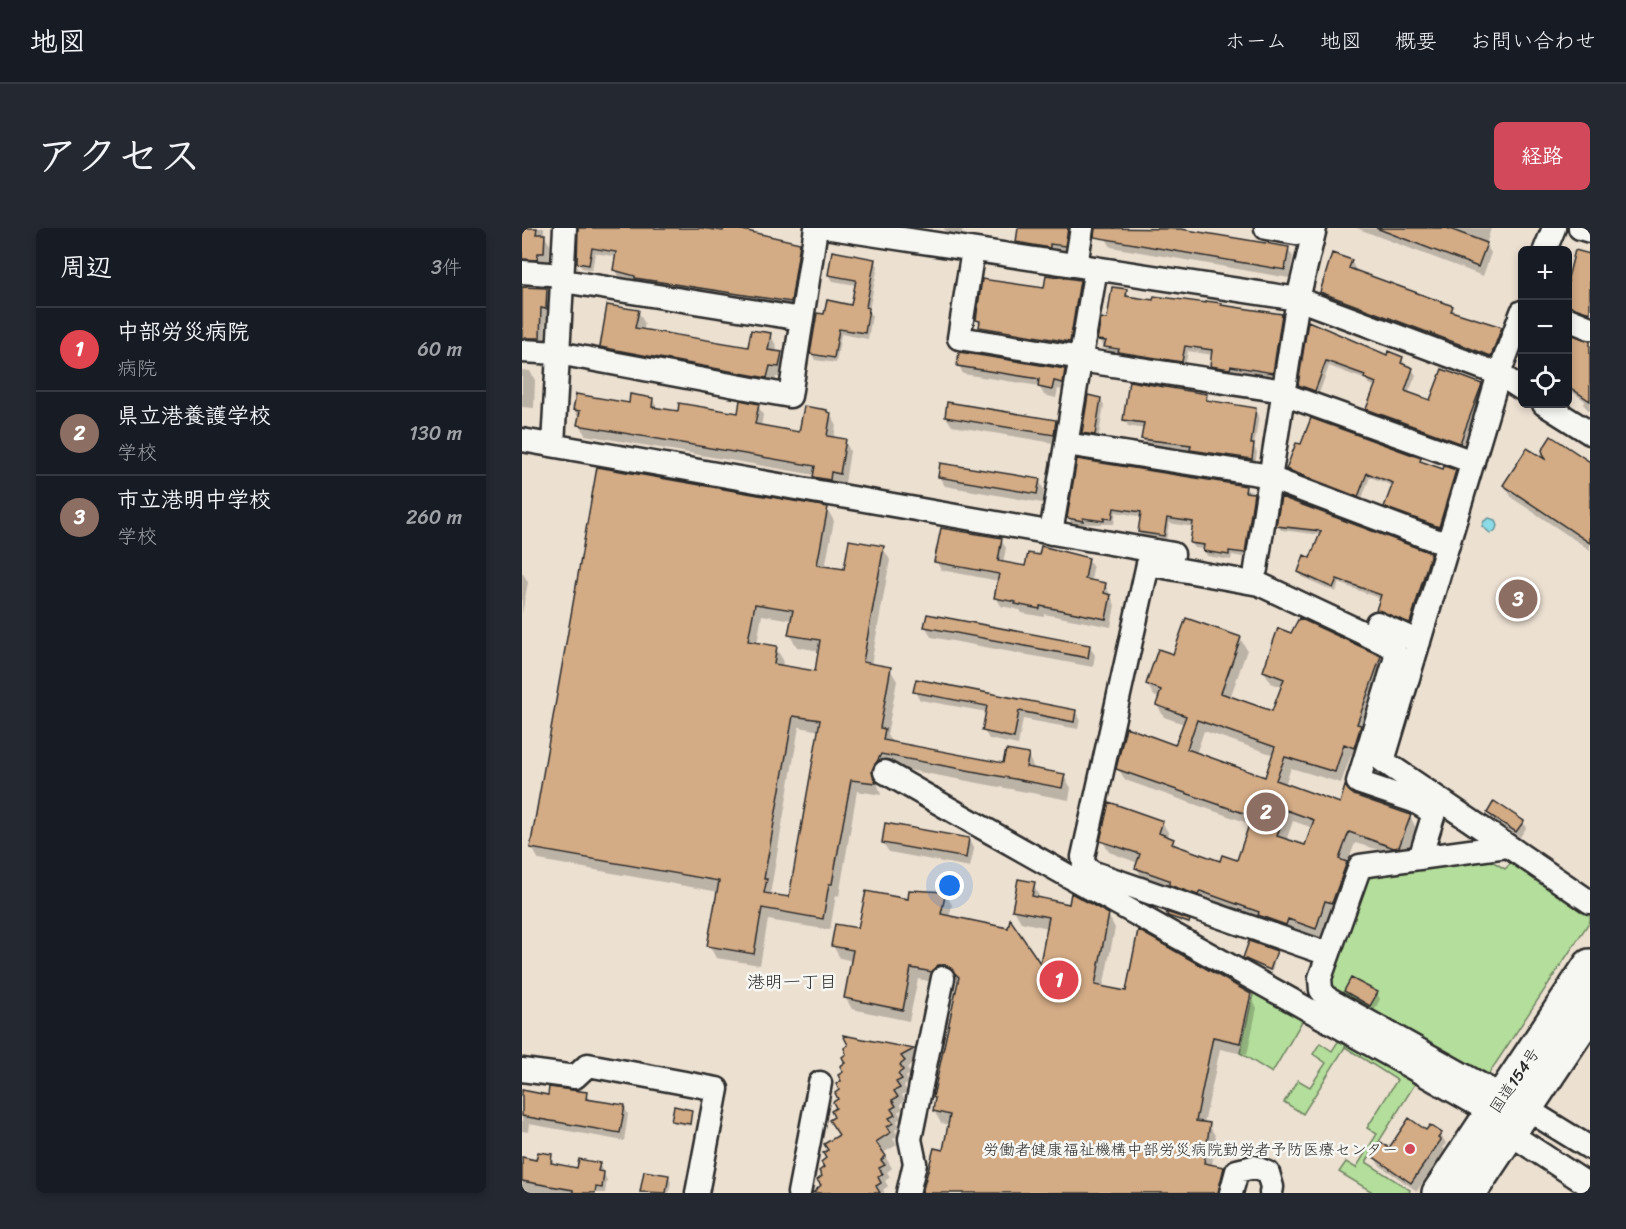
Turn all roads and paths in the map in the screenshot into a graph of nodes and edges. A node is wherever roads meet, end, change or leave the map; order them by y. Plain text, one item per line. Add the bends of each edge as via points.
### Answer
1 (565, 228) edge
2 (816, 228) edge
3 (831, 228) edge
4 (1082, 228) edge
5 (1266, 228) edge
6 (1554, 228) edge
7 (1580, 228) edge
8 (1590, 231) edge
9 (1314, 232) edge
10 (933, 236) edge
11 (1547, 246) edge
12 (973, 250) junction
13 (1086, 267) junction
14 (522, 272) edge
15 (563, 278) junction
16 (1298, 299) junction
17 (802, 319) junction
18 (1572, 321) edge
19 (1518, 323) edge
20 (1590, 328) edge
21 (522, 351) edge
22 (558, 353) junction
23 (1080, 359) junction
24 (1499, 374) junction
25 (1518, 386) edge
26 (1283, 393) junction
27 (1550, 408) edge
28 (1590, 433) edge
29 (522, 440) edge
30 (1066, 444) junction
31 (553, 445) junction
32 (1473, 462) junction
33 (1270, 477) junction
34 (1051, 533) junction
35 (1448, 545) junction
36 (1256, 569) junction
37 (1419, 642) junction
38 (885, 772) dead end
39 (1508, 846) junction
40 (1420, 858) junction
41 (1590, 902) edge
42 (1329, 954) junction
43 (1590, 966) edge
44 (943, 978) dead end
45 (1590, 1011) edge
46 (522, 1070) edge
47 (819, 1083) dead end
48 (1507, 1113) junction
49 (1590, 1148) edge
50 (1590, 1186) edge
51 (697, 1193) edge
52 (800, 1193) edge
53 (908, 1193) edge
54 (1231, 1193) edge
55 (1270, 1193) edge
56 (1439, 1193) edge
57 (1469, 1193) edge

1 - 15 street
2 - 17 street
3 - 10 street
4 - 13 street
5 - 9 street
6 - 11 street
7 - 8 street
9 - 16 street
10 - 12 street
12 - 13 street
12 - 23 street via 959,338
13 - 16 street
13 - 23 street
14 - 15 street
15 - 17 street
15 - 22 street
16 - 24 street
16 - 26 street
17 - 22 street via 790,396
18 - 20 street
19 - 24 street
21 - 22 street
22 - 31 street
23 - 26 street
23 - 30 street
24 - 25 street
24 - 32 street
26 - 32 street
26 - 33 street
27 - 28 street
29 - 31 street
30 - 33 street
30 - 34 street
31 - 34 street
32 - 35 street
33 - 35 street
33 - 36 street
34 - 36 street
35 - 37 street
36 - 37 street
37 - 39 street via 1383,761
38 - 48 street via 1075,882
39 - 40 street
39 - 41 street
40 - 42 street via 1360,866
40 - 42 street via 1434,813 1414,801 1358,782 1396,657 1393,647 1259,584 1148,564 1084,865 1091,872
42 - 48 street via 1320,978 1321,990 1328,999
43 - 48 highway, 国道154号
44 - 53 street via 910,1139 915,1163
45 - 48 highway, 国道154号
46 - 51 street via 575,1077 588,1065 717,1089
47 - 52 street
48 - 49 street
48 - 50 street
48 - 56 highway, 国道154号
48 - 57 highway, 国道154号
54 - 55 street via 1236,1171 1254,1167 1268,1173

